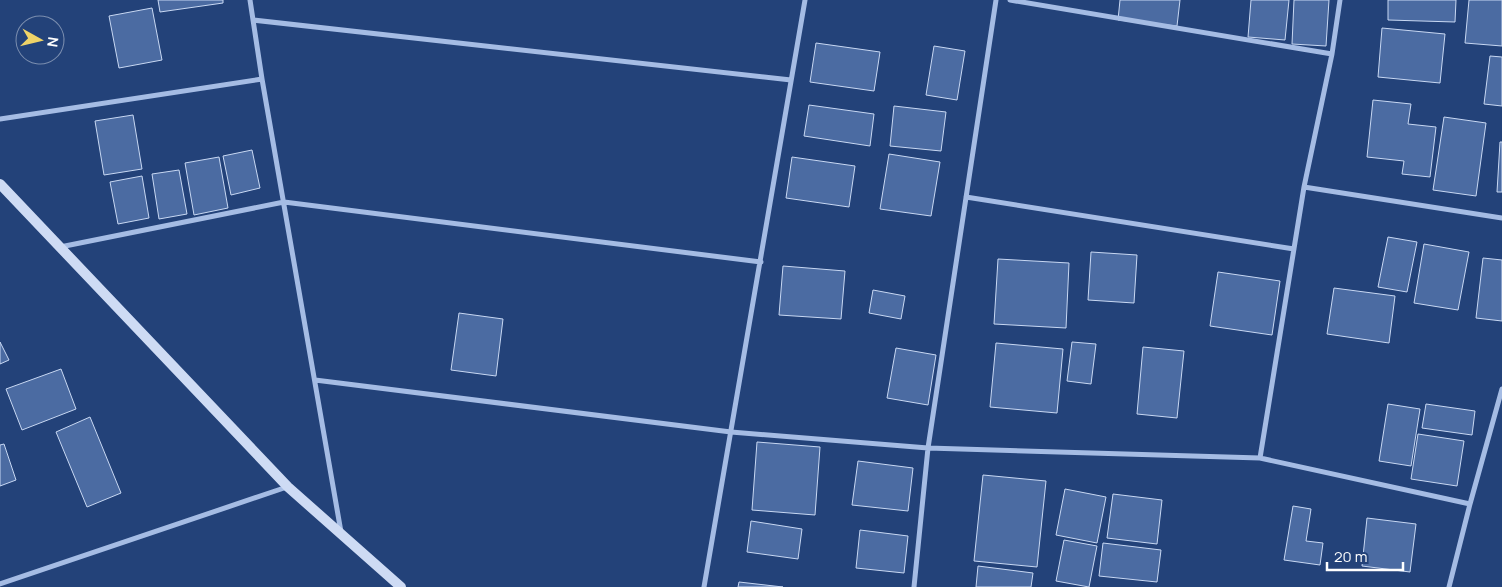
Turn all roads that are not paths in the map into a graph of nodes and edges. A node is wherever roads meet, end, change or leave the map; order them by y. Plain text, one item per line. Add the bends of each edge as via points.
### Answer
1 (250, 0) edge
2 (805, 0) edge
3 (996, 0) edge
4 (1010, 0) edge
5 (1340, 0) edge
6 (253, 20) junction
7 (1332, 54) junction
8 (262, 79) junction
9 (791, 80) junction
10 (0, 119) edge
11 (0, 184) edge
12 (1304, 187) junction
13 (966, 197) junction
14 (284, 202) junction
15 (1502, 218) edge
16 (60, 246) junction
17 (1294, 249) junction
18 (760, 262) junction
19 (314, 380) junction
20 (1502, 389) edge
21 (731, 432) junction
22 (928, 448) junction
23 (1260, 458) junction
24 (288, 487) junction
25 (1470, 504) junction
26 (341, 534) junction
27 (0, 584) edge
28 (401, 587) edge
29 (704, 587) edge
30 (914, 587) edge
31 (1448, 587) edge

1 - 6 street
2 - 9 street
3 - 13 street
4 - 7 street
5 - 7 street
6 - 8 street
6 - 9 street
7 - 12 street
8 - 10 street
8 - 14 street
9 - 18 street
11 - 16 street
12 - 15 street
12 - 17 street
13 - 17 street
13 - 22 street
14 - 16 street
14 - 18 street
14 - 19 street
16 - 24 street
17 - 23 street
18 - 21 street
19 - 21 street
19 - 26 street
20 - 25 street
21 - 22 street
21 - 29 street
22 - 23 street
22 - 30 street
23 - 25 street
24 - 26 street
24 - 27 street
25 - 31 street
26 - 28 street

